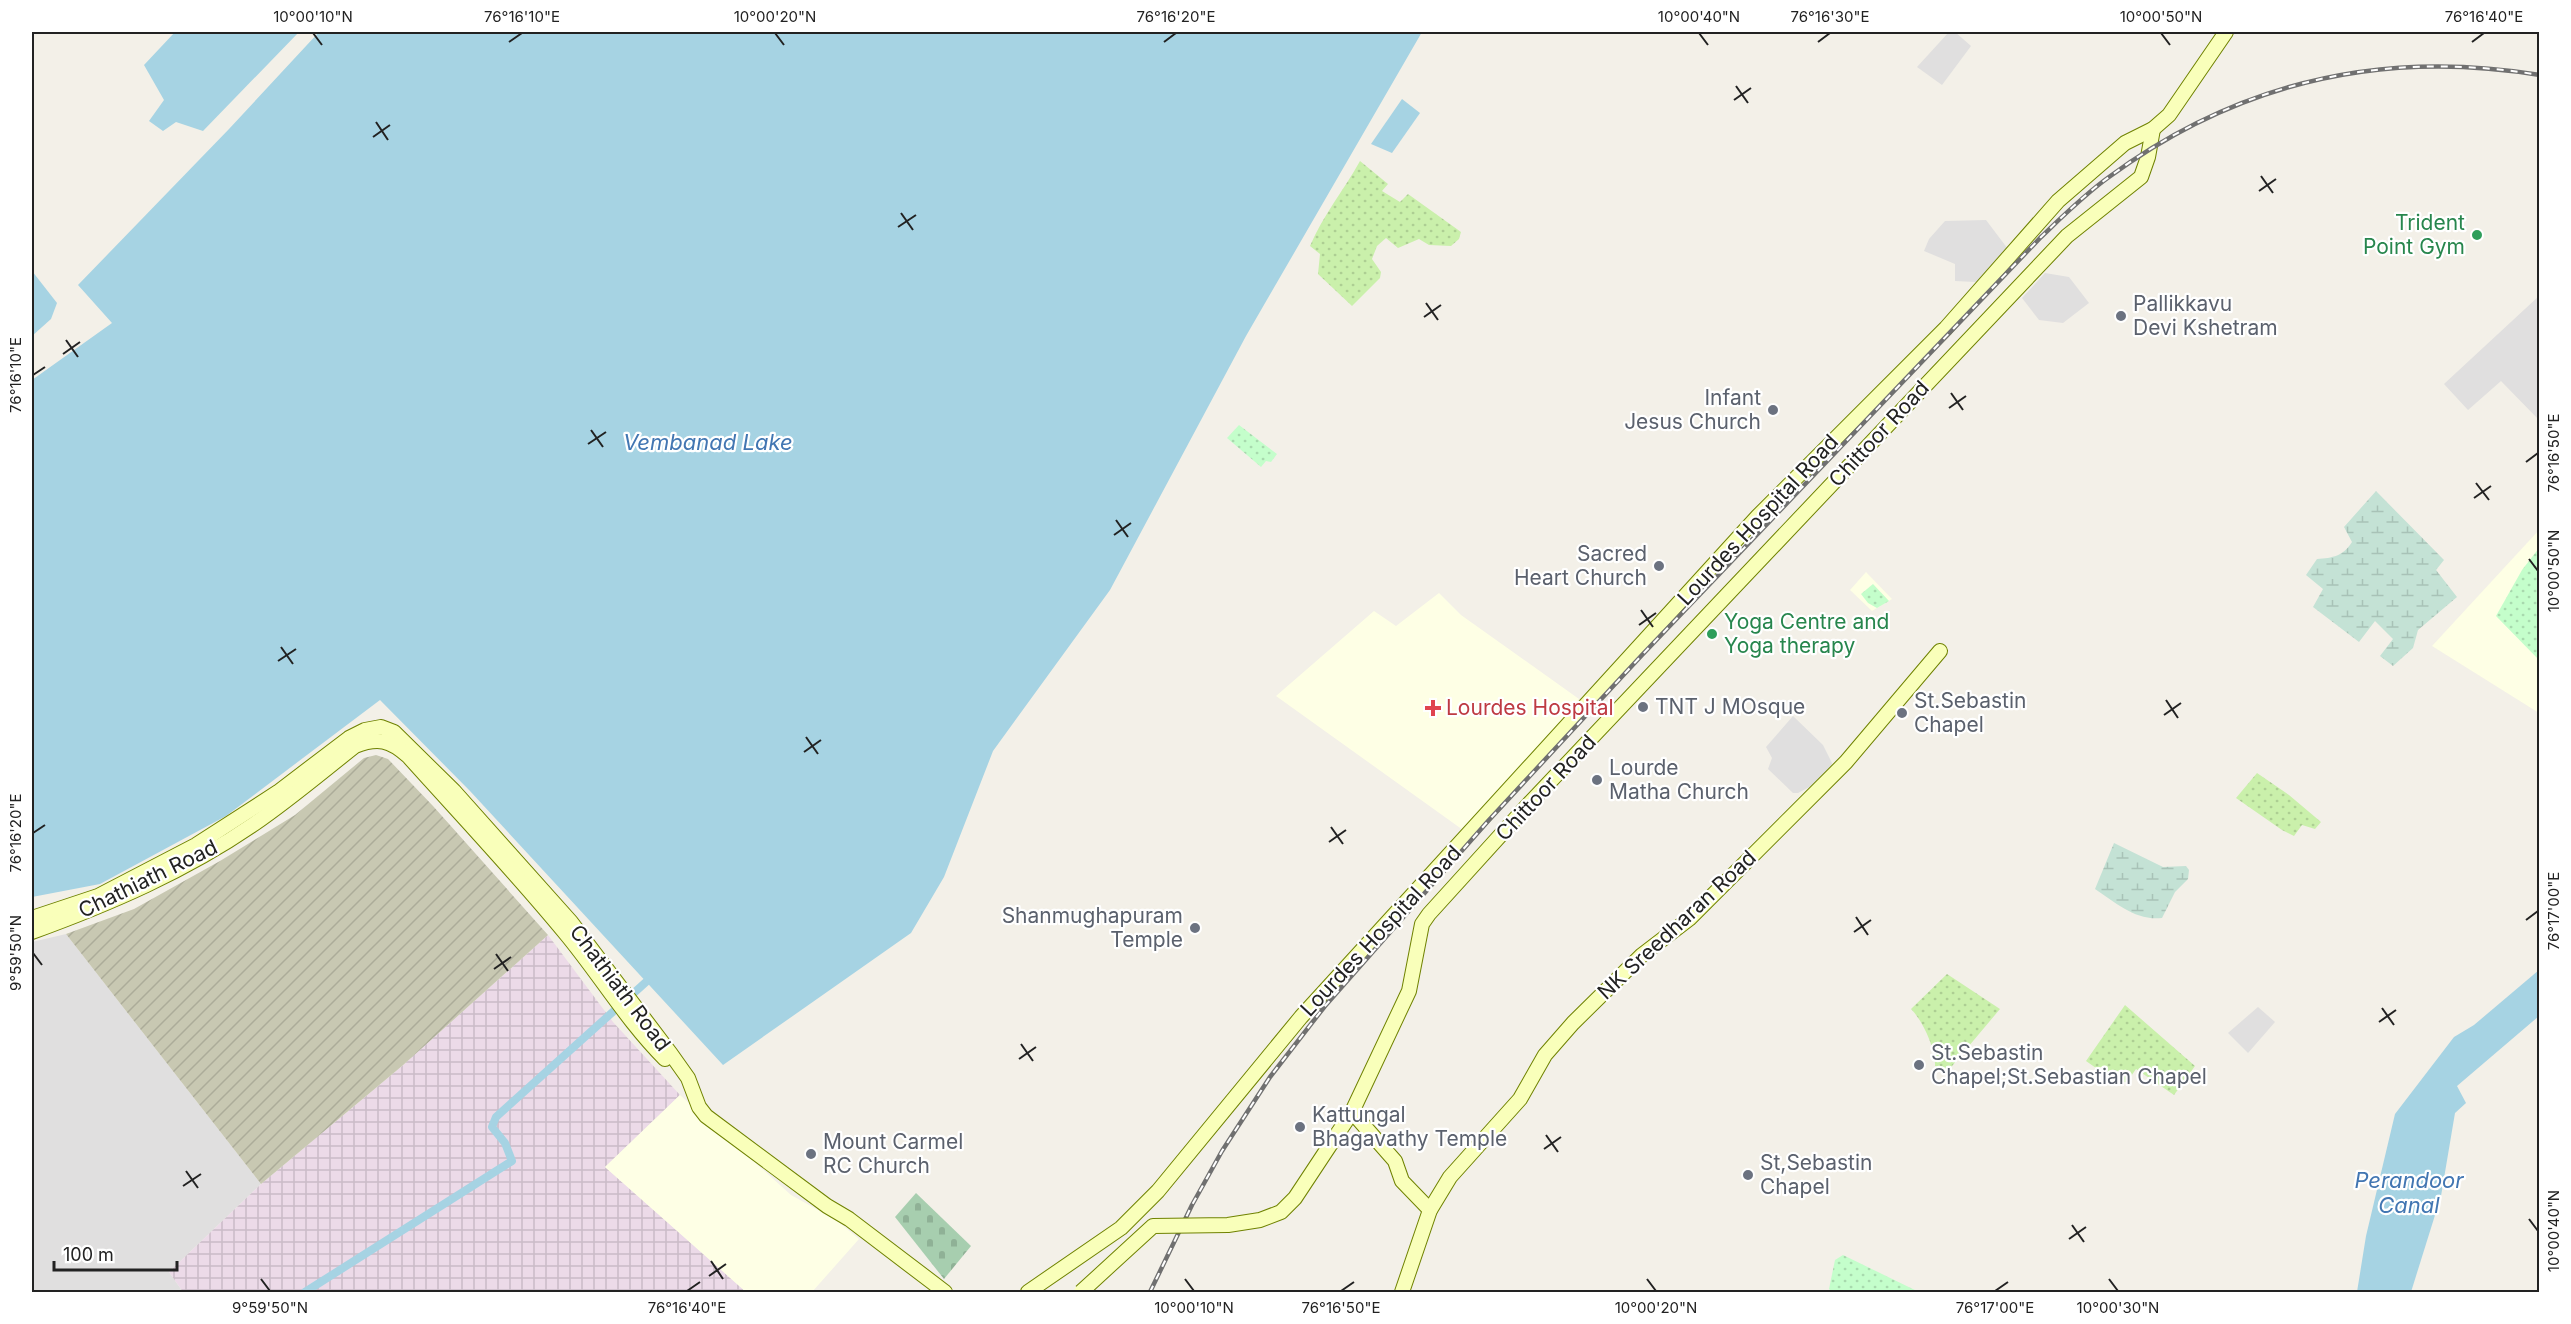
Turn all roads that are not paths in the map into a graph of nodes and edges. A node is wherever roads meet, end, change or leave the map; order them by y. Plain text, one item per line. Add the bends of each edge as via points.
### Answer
1 (2226, 32) edge
2 (2153, 129) junction
3 (1940, 651) dead end
4 (32, 918) edge
5 (32, 932) edge
6 (611, 991) junction
7 (1352, 1112) junction
8 (1430, 1210) junction
9 (945, 1293) edge
10 (1028, 1293) edge
11 (1081, 1293) edge
12 (1402, 1293) edge

1 - 2 main road via 2180,102
2 - 7 main road, Chittoor Road via 2140,177 2067,236 1429,914 1422,924 1408,991
2 - 10 main road, Lourdes Hospital Road via 2125,143 2058,201 1946,328 1758,516 1301,1017 1158,1191 1121,1228
3 - 8 main road, NK Sreedharan Road via 1846,762 1689,919 1642,955 1573,1023 1545,1055 1520,1099 1450,1177
4 - 6 main road, Chathiath Road via 98,896 196,845 278,792 350,738 381,727 407,742 571,922
5 - 6 main road, Chathiath Road via 101,907 201,856 254,824 355,746 372,739 386,740 408,756 477,831
6 - 9 main road, Chathiath Road via 688,1078 706,1116 827,1206 849,1218
7 - 8 main road via 1395,1161 1402,1181
7 - 11 main road, Chittoor Road, bridge via 1295,1198 1281,1212 1228,1225 1153,1226
8 - 12 main road, NK Sreedharan Road

